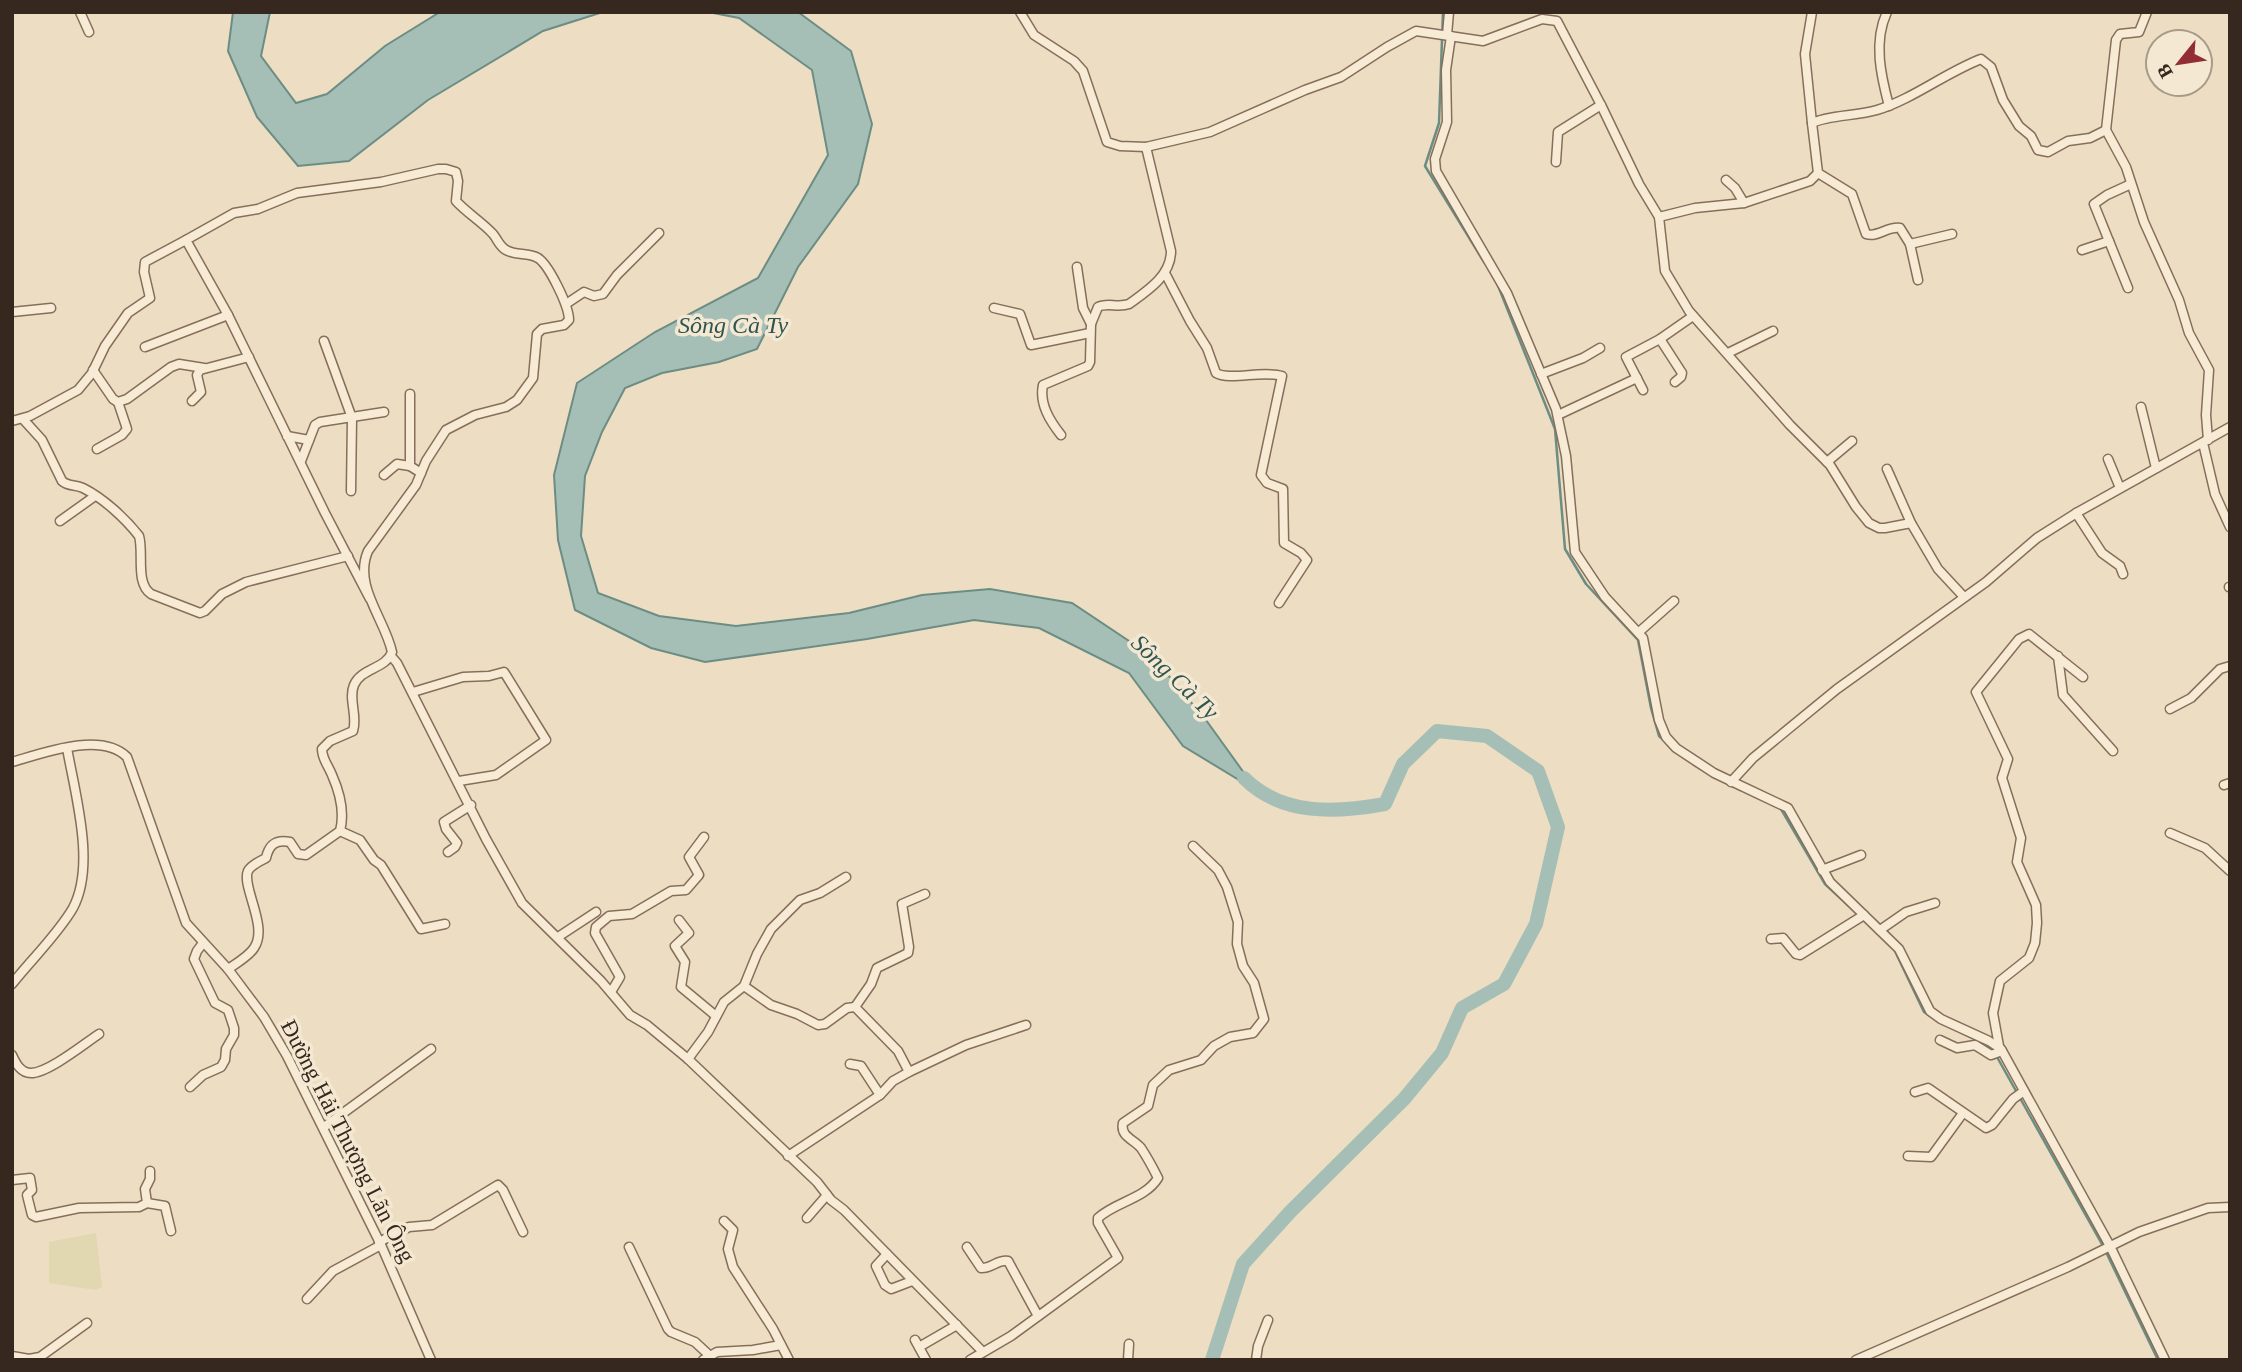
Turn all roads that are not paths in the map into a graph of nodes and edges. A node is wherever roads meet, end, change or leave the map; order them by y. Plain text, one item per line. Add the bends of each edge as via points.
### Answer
1 (80, 12) edge
2 (1020, 12) edge
3 (1449, 12) edge
4 (1812, 12) edge
5 (1887, 12) edge
6 (2147, 12) edge
7 (89, 32) dead end
8 (1449, 36) junction
9 (1601, 105) junction
10 (1889, 106) junction
11 (1812, 123) junction
12 (2106, 130) junction
13 (1146, 147) junction
14 (1556, 162) dead end
15 (1818, 173) junction
16 (1726, 180) dead end
17 (2131, 184) junction
18 (1744, 203) junction
19 (1659, 217) junction
20 (659, 233) dead end
21 (1952, 233) dead end
22 (186, 240) junction
23 (2109, 241) junction
24 (1910, 244) junction
25 (2082, 250) dead end
26 (1077, 267) dead end
27 (1165, 273) junction
28 (1917, 280) dead end
29 (2128, 288) dead end
30 (566, 304) junction
31 (51, 308) dead end
32 (994, 308) dead end
33 (12, 313) edge
34 (228, 315) junction
35 (1693, 316) junction
36 (1090, 329) junction
37 (1773, 331) dead end
38 (1660, 339) junction
39 (324, 341) dead end
40 (145, 346) dead end
41 (1600, 348) dead end
42 (1728, 353) junction
43 (249, 357) junction
44 (204, 368) junction
45 (93, 370) junction
46 (1541, 374) junction
47 (1637, 378) junction
48 (1675, 382) dead end
49 (1643, 390) dead end
50 (410, 394) dead end
51 (192, 401) dead end
52 (118, 402) junction
53 (2141, 407) dead end
54 (384, 412) dead end
55 (1558, 415) junction
56 (352, 418) junction
57 (23, 419) junction
58 (12, 421) edge
59 (2230, 427) edge
60 (1061, 435) dead end
61 (288, 436) junction
62 (309, 440) junction
63 (1852, 441) dead end
64 (2205, 441) junction
65 (97, 449) dead end
66 (2108, 458) dead end
67 (301, 461) junction
68 (1827, 462) junction
69 (410, 466) junction
70 (2156, 468) junction
71 (1887, 469) dead end
72 (422, 474) junction
73 (384, 475) dead end
74 (2120, 488) junction
75 (351, 491) dead end
76 (96, 496) junction
77 (2076, 513) junction
78 (60, 521) dead end
79 (1911, 523) junction
80 (2230, 527) edge
81 (348, 556) junction
82 (2123, 573) dead end
83 (1964, 597) junction
84 (370, 599) junction
85 (1674, 601) dead end
86 (1279, 603) dead end
87 (1639, 632) junction
88 (391, 656) junction
89 (2058, 656) junction
90 (2230, 666) edge
91 (2083, 677) dead end
92 (413, 692) junction
93 (2170, 709) dead end
94 (67, 748) junction
95 (2113, 751) dead end
96 (12, 762) edge
97 (459, 781) junction
98 (1731, 782) junction
99 (471, 805) junction
100 (340, 831) junction
101 (2170, 833) dead end
102 (704, 837) dead end
103 (1193, 846) dead end
104 (448, 852) dead end
105 (1861, 855) dead end
106 (1822, 870) junction
107 (2230, 871) edge
108 (846, 877) dead end
109 (925, 894) dead end
110 (1936, 903) dead end
111 (596, 912) dead end
112 (1860, 918) junction
113 (679, 920) dead end
114 (445, 924) dead end
115 (1880, 930) junction
116 (558, 937) junction
117 (1771, 939) dead end
118 (203, 943) junction
119 (228, 969) junction
120 (12, 984) edge
121 (744, 986) junction
122 (611, 992) junction
123 (855, 1007) junction
124 (716, 1016) junction
125 (1026, 1025) dead end
126 (99, 1034) dead end
127 (1940, 1040) dead end
128 (431, 1049) dead end
129 (1999, 1051) junction
130 (12, 1055) edge
131 (688, 1059) junction
132 (850, 1063) dead end
133 (19, 1067) junction
134 (909, 1072) junction
135 (12, 1075) edge
136 (190, 1087) dead end
137 (2024, 1091) junction
138 (1915, 1092) dead end
139 (880, 1095) junction
140 (1963, 1113) junction
141 (324, 1127) junction
142 (788, 1156) junction
143 (1908, 1156) dead end
144 (150, 1171) dead end
145 (12, 1180) edge
146 (827, 1195) junction
147 (147, 1203) junction
148 (2230, 1207) edge
149 (807, 1217) dead end
150 (724, 1221) dead end
151 (171, 1231) dead end
152 (523, 1232) dead end
153 (380, 1243) junction
154 (629, 1247) dead end
155 (967, 1247) dead end
156 (2106, 1249) junction
157 (887, 1254) junction
158 (912, 1280) junction
159 (307, 1300) dead end
160 (1038, 1316) junction
161 (1268, 1320) dead end
162 (87, 1323) dead end
163 (957, 1325) junction
164 (1129, 1344) dead end
165 (781, 1345) junction
166 (983, 1352) junction
167 (12, 1356) edge
168 (706, 1358) edge
169 (430, 1360) edge
170 (789, 1360) edge
171 (926, 1360) edge
172 (970, 1360) edge
173 (1128, 1360) edge
174 (1256, 1360) edge
175 (1856, 1360) edge
176 (2165, 1360) edge

1 - 7 street
2 - 13 street via 1034,35 1083,71 1107,142
3 - 8 street
4 - 11 street via 1805,54
5 - 10 street via 1879,66
6 - 12 street via 2139,32 2120,34 2116,40
8 - 9 street via 1488,40 1542,19 1558,21
8 - 13 street via 1416,32 1341,78 1210,132
8 - 46 street via 1447,122 1434,164 1507,293
9 - 14 street via 1558,132
9 - 19 street
10 - 11 street
10 - 12 street via 1981,59 1991,66 2003,100 2038,150 2048,152
11 - 15 street
12 - 17 street
13 - 27 street via 1171,251
15 - 18 street via 1810,181
15 - 24 street via 1852,194 1866,234 1897,228
16 - 18 street
17 - 23 street via 2094,204
17 - 64 street via 2189,333 2209,370
18 - 19 street
19 - 35 street via 1665,271
20 - 30 street via 603,294 584,292
21 - 24 street
22 - 30 street via 234,213 298,193 451,170 458,181 456,201 503,248 540,260
22 - 34 street
22 - 45 street via 145,262 150,298 128,313
23 - 25 street
23 - 29 street
24 - 28 street
26 - 36 street
27 - 36 street via 1126,306 1100,305
27 - 86 street via 1216,373 1282,376 1261,475 1267,483 1283,489 1284,543 1307,560
30 - 72 street via 567,323 537,334 533,378 517,400 446,430
31 - 33 street
32 - 36 street via 1020,314 1031,345
34 - 40 street
34 - 43 street
35 - 38 street
35 - 42 street
36 - 60 street via 1088,366 1042,387 1048,418
37 - 42 street
38 - 47 street via 1626,357
38 - 48 street via 1682,373
39 - 56 street
41 - 46 street
42 - 68 street
43 - 44 street
43 - 61 street
44 - 51 street via 197,375 200,395
44 - 52 street via 171,367
45 - 52 street
45 - 57 street via 73,394
46 - 55 street
47 - 49 street
47 - 55 street
50 - 69 street
52 - 65 street via 127,429
53 - 70 street
54 - 56 street
55 - 87 street via 1574,552 1601,591
56 - 62 street via 320,422
56 - 75 street
57 - 58 street
57 - 76 street via 42,440 65,485
59 - 64 street
61 - 62 street
61 - 67 street
62 - 67 street
63 - 68 street
64 - 70 street
64 - 80 street via 2216,494
66 - 74 street
67 - 81 street
68 - 79 street via 1869,523 1879,528
69 - 72 street
69 - 73 street via 397,464
70 - 74 street
71 - 79 street
72 - 84 street via 365,558
74 - 77 street
76 - 78 street
76 - 81 street via 139,536 145,590 200,613 246,582
77 - 82 street via 2102,553
77 - 83 street
79 - 83 street via 1938,569
81 - 84 street
83 - 98 street via 1837,689 1753,758
84 - 88 street
85 - 87 street
87 - 98 street via 1666,737
88 - 92 street
88 - 100 street via 355,683 353,731 322,749 343,810
89 - 91 street
89 - 95 street via 2063,695
89 - 129 street via 2026,634 1976,692 2008,759 2001,778 2021,838 2017,862 2036,907 2031,954 2000,981 1993,1013
90 - 93 street
92 - 97 street
92 - 97 street via 463,677 504,672 546,740 496,775
94 - 96 street, Đường Hải Thượng Lãn Ông
94 - 118 street, Đường Hải Thượng Lãn Ông via 89,744 113,747 127,757 183,917
94 - 120 street via 82,838 77,897 66,918
97 - 99 street
98 - 106 street via 1788,808
99 - 104 street via 444,822 457,843
99 - 116 street via 515,893
100 - 114 street via 360,840 382,865 421,929
100 - 119 street via 306,855 290,842 275,843 266,858 251,868 247,878 256,908 257,942
101 - 107 street via 2205,848
102 - 122 street via 689,857 699,875 686,890 671,891 632,914 609,916 596,927 620,977
103 - 160 street via 1218,870 1227,887 1238,922 1243,966 1254,983 1265,1019 1253,1033 1230,1037 1201,1060 1173,1067 1158,1077 1148,1106 1123,1123 1122,1130 1139,1146 1157,1180 1098,1218 1118,1258
105 - 106 street
106 - 112 street
108 - 121 street via 800,900 771,929
109 - 123 street via 902,904 908,953 877,968
110 - 115 street via 1906,912
111 - 116 street
112 - 115 street
112 - 117 street via 1800,954 1783,938
113 - 124 street via 688,933 676,946 685,962 681,987
115 - 129 street via 1899,949 1930,1011
116 - 122 street
118 - 119 street, Đường Hải Thượng Lãn Ông
118 - 136 street via 194,959 215,1003 230,1013 234,1032 221,1067
119 - 141 street, Đường Hải Thượng Lãn Ông via 277,1038
121 - 123 street via 818,1025
121 - 124 street
122 - 131 street via 630,1015
123 - 134 street via 898,1051
124 - 131 street
125 - 134 street via 966,1045
126 - 133 street via 39,1072 28,1073
127 - 129 street via 1957,1048 1975,1045 1991,1055
128 - 141 street
129 - 137 street
130 - 133 street
131 - 142 street
132 - 139 street via 861,1066
133 - 135 street
134 - 139 street
137 - 140 street via 1989,1127
137 - 156 street
138 - 140 street via 1927,1088
139 - 142 street
140 - 143 street via 1931,1157
141 - 153 street, Đường Hải Thượng Lãn Ông
142 - 146 street
144 - 147 street
145 - 147 street via 30,1178 32,1190 27,1195 36,1217 79,1208 131,1208
146 - 149 street
146 - 157 street
147 - 151 street via 165,1206
148 - 156 street via 2195,1212
150 - 165 street via 733,1230 728,1249 733,1267
152 - 153 street via 498,1185 432,1225 409,1227
153 - 159 street via 333,1271
153 - 169 street, Đường Hải Thượng Lãn Ông
154 - 168 street via 668,1329 695,1342
155 - 160 street via 981,1268 1008,1261
156 - 175 street
156 - 176 street
157 - 158 street
157 - 158 street via 876,1266 888,1288
158 - 163 street
160 - 166 street
161 - 174 street
162 - 167 street via 40,1357
163 - 166 street
163 - 171 street via 917,1344
164 - 173 street
165 - 168 street via 718,1352
165 - 170 street
166 - 172 street

